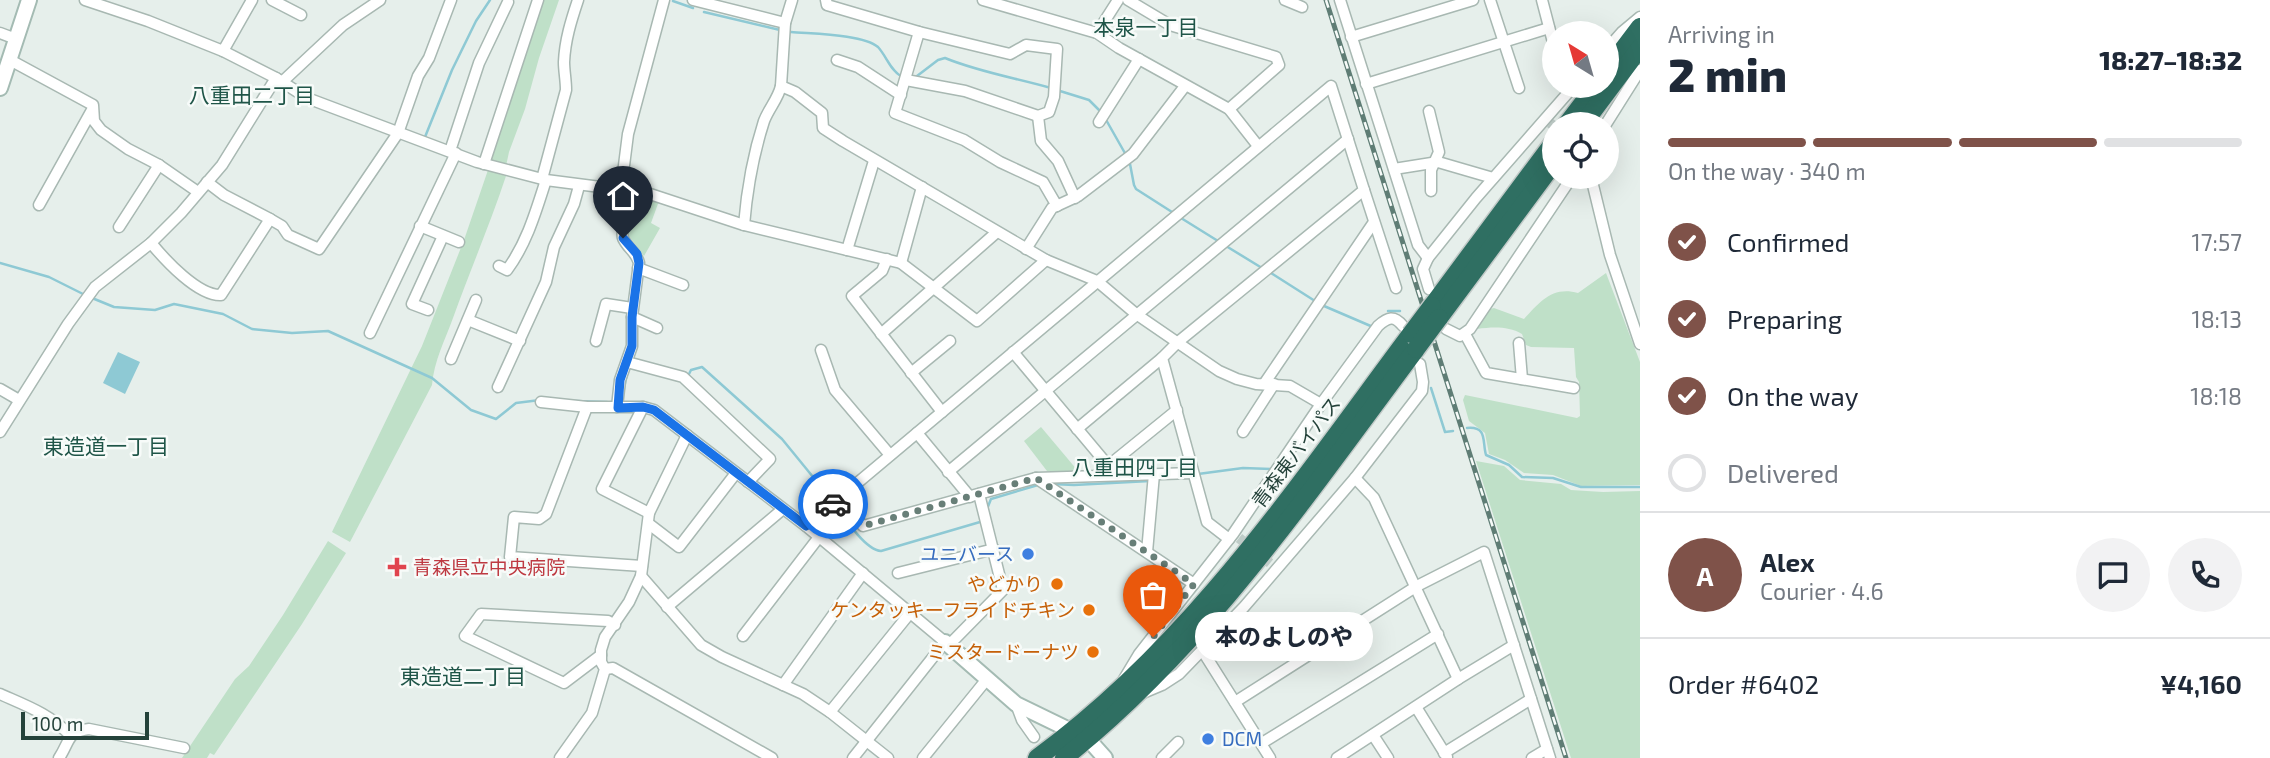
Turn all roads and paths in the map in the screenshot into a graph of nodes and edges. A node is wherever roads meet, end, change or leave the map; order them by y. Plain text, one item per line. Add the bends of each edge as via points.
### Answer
1 (29, 0) edge
2 (85, 0) edge
3 (252, 0) edge
4 (272, 0) edge
5 (380, 0) edge
6 (451, 0) edge
7 (538, 0) edge
8 (578, 0) edge
9 (664, 0) edge
10 (693, 0) edge
11 (792, 0) edge
12 (826, 0) edge
13 (983, 0) edge
14 (1118, 0) edge
15 (1128, 0) edge
16 (1285, 0) edge
17 (1340, 0) edge
18 (1473, 0) edge
19 (1490, 0) edge
20 (1542, 0) edge
21 (508, 2) edge
22 (1302, 6) dead end
23 (300, 15) dead end
24 (1640, 17) edge
25 (1547, 21) edge
26 (785, 23) junction
27 (1640, 27) edge
28 (1542, 30) edge
29 (919, 32) junction
30 (0, 33) edge
31 (1097, 33) junction
32 (1352, 37) junction
33 (16, 39) junction
34 (1504, 42) junction
35 (223, 51) junction
36 (1628, 55) edge
37 (1139, 59) junction
38 (10, 60) junction
39 (836, 60) dead end
40 (279, 80) junction
41 (906, 80) junction
42 (1366, 84) junction
43 (781, 86) junction
44 (1185, 86) junction
45 (0, 88) edge
46 (1519, 88) dead end
47 (901, 95) junction
48 (1582, 98) edge
49 (1229, 109) junction
50 (92, 110) junction
51 (1429, 111) dead end
52 (1566, 112) edge
53 (1591, 112) edge
54 (1610, 112) edge
55 (1038, 116) junction
56 (1099, 122) dead end
57 (1542, 133) edge
58 (398, 134) junction
59 (1348, 139) junction
60 (1258, 146) junction
61 (453, 152) junction
62 (1542, 159) edge
63 (874, 161) junction
64 (1433, 163) junction
65 (484, 164) junction
66 (159, 165) junction
67 (1394, 169) junction
68 (1493, 178) junction
69 (1542, 178) edge
70 (544, 179) junction
71 (207, 182) junction
72 (579, 186) junction
73 (922, 187) junction
74 (621, 189) junction
75 (1565, 189) edge
76 (1594, 189) edge
77 (1364, 190) junction
78 (633, 191) junction
79 (1431, 191) dead end
80 (198, 192) junction
81 (1075, 198) junction
82 (38, 205) dead end
83 (1057, 206) junction
84 (270, 219) junction
85 (1374, 222) junction
86 (744, 225) junction
87 (420, 226) junction
88 (119, 227) dead end
89 (997, 232) junction
90 (443, 236) junction
91 (459, 242) dead end
92 (150, 243) junction
93 (1026, 249) junction
94 (847, 250) junction
95 (1428, 258) junction
96 (887, 259) junction
97 (1046, 260) junction
98 (901, 263) junction
99 (499, 266) dead end
100 (638, 268) junction
101 (1097, 281) junction
102 (683, 285) dead end
103 (934, 288) junction
104 (1396, 288) dead end
105 (476, 300) dead end
106 (428, 310) dead end
107 (1436, 310) junction
108 (632, 312) junction
109 (1136, 314) junction
110 (468, 320) junction
111 (657, 328) dead end
112 (370, 333) dead end
113 (881, 334) junction
114 (1465, 334) junction
115 (520, 341) junction
116 (596, 341) dead end
117 (950, 341) dead end
118 (1178, 342) junction
119 (1412, 343) junction
120 (1519, 343) dead end
121 (1640, 344) edge
122 (821, 350) dead end
123 (1013, 352) junction
124 (1163, 358) junction
125 (451, 359) dead end
126 (626, 362) junction
127 (911, 373) junction
128 (1522, 379) junction
129 (1269, 384) junction
130 (498, 387) dead end
131 (0, 388) edge
132 (1574, 388) dead end
133 (1045, 392) junction
134 (19, 400) junction
135 (541, 402) dead end
136 (1321, 404) junction
137 (587, 407) junction
138 (643, 407) junction
139 (618, 408) junction
140 (1177, 410) junction
141 (942, 412) junction
142 (1077, 429) junction
143 (0, 432) edge
144 (1243, 432) dead end
145 (917, 433) junction
146 (687, 435) junction
147 (890, 455) junction
148 (1108, 466) junction
149 (948, 471) junction
150 (736, 472) junction
151 (1193, 473) junction
152 (1154, 474) junction
153 (1116, 475) junction
154 (1036, 478) junction
155 (1355, 478) junction
156 (748, 482) junction
157 (975, 496) junction
158 (839, 499) junction
159 (783, 509) junction
160 (649, 513) junction
161 (649, 524) junction
162 (806, 526) junction
163 (819, 537) junction
164 (1234, 537) junction
165 (994, 549) junction
166 (1147, 552) junction
167 (641, 571) junction
168 (863, 573) junction
169 (898, 573) dead end
170 (1194, 584) junction
171 (1417, 586) junction
172 (667, 607) junction
173 (909, 613) junction
174 (615, 625) junction
175 (1438, 634) junction
176 (743, 636) dead end
177 (947, 643) junction
178 (1514, 645) junction
179 (1202, 650) junction
180 (601, 655) junction
181 (605, 669) junction
182 (1458, 678) junction
183 (987, 679) junction
184 (783, 685) junction
185 (1128, 693) junction
186 (0, 694) edge
187 (1531, 699) junction
188 (1236, 702) junction
189 (1016, 704) junction
190 (1416, 707) junction
191 (830, 712) junction
192 (1081, 735) junction
193 (1373, 735) junction
194 (71, 736) junction
195 (1034, 737) dead end
196 (866, 740) junction
197 (1178, 742) dead end
198 (1262, 743) junction
199 (184, 748) dead end
200 (1548, 753) edge
201 (1446, 755) edge
202 (59, 758) edge
203 (561, 758) edge
204 (772, 758) edge
205 (852, 758) edge
206 (888, 758) edge
207 (923, 758) edge
208 (1038, 758) edge
209 (1064, 758) edge
210 (1105, 758) edge
211 (1162, 758) edge
212 (1270, 758) edge
213 (1336, 758) edge
214 (1388, 758) edge
215 (1532, 758) edge

1 - 33 street
2 - 35 street
3 - 35 street
4 - 23 street
5 - 40 street
6 - 58 street
7 - 65 street
8 - 70 street via 566,39 566,90
9 - 74 street via 628,134
10 - 26 street
11 - 26 street
12 - 29 street via 827,5
13 - 31 street
14 - 31 street
15 - 49 street via 1170,25 1276,57 1279,65
16 - 22 street
17 - 32 street
18 - 32 street
19 - 34 street
20 - 25 street
21 - 61 street via 479,63
24 - 36 street via 1622,32
26 - 43 street
27 - 36 highway
28 - 34 street
29 - 41 street
29 - 55 street via 1010,54 1026,45 1057,48 1054,97 1049,112
30 - 33 street
31 - 37 street
32 - 42 street
33 - 38 street
34 - 42 street
34 - 46 street
35 - 40 street
36 - 53 highway
36 - 54 street
37 - 44 street
37 - 56 street
38 - 45 street
38 - 50 street via 93,105
39 - 47 street via 858,67
40 - 58 street via 307,98
40 - 71 street
41 - 47 street
41 - 55 street via 965,91
42 - 67 street
43 - 63 street via 822,113 823,128
43 - 86 street via 753,159
44 - 49 street
44 - 81 street via 1133,154
47 - 83 street via 895,113 964,140 1043,182
48 - 52 highway
49 - 60 street
50 - 66 street via 101,130
50 - 82 street
51 - 64 street via 1439,152
55 - 81 street via 1041,141 1058,161
57 - 68 street
58 - 61 street
58 - 84 street via 319,249 288,235
59 - 60 street via 1331,86
59 - 77 street
59 - 109 street
60 - 101 street
61 - 65 street
61 - 87 street
62 - 107 highway, 青森東バイパス
63 - 73 street
63 - 94 street
64 - 67 street
64 - 68 street
64 - 79 street
65 - 70 street
66 - 80 street
66 - 88 street
67 - 95 street via 1418,245
68 - 95 street
69 - 107 highway, 青森東バイパス
70 - 72 street
70 - 99 street via 516,257 507,270
71 - 80 street
71 - 84 street
72 - 74 street
72 - 115 street
73 - 89 street
73 - 98 street
74 - 78 street
75 - 114 street
76 - 121 street
77 - 85 street
77 - 118 street
78 - 86 street
78 - 100 street via 622,230 637,254
80 - 92 street
81 - 83 street
83 - 93 street
84 - 92 street via 221,295 213,296 176,272
85 - 104 street
85 - 129 street
86 - 94 street
87 - 90 street
87 - 112 street
89 - 93 street
89 - 103 street
90 - 91 street
90 - 106 street via 412,304
92 - 134 street via 95,287
93 - 97 street
94 - 96 street
95 - 107 street via 1423,269
96 - 98 street
96 - 113 street via 882,271 852,296
97 - 101 street
97 - 103 street via 977,321
98 - 103 street
100 - 102 street
100 - 108 street
101 - 109 street
101 - 123 street
103 - 113 street
105 - 110 street
107 - 114 street via 1456,335
107 - 119 highway, 青森東バイパス, bridge
108 - 111 street
108 - 116 street via 606,304
108 - 126 street via 632,346
109 - 118 street
109 - 133 street
110 - 115 street
110 - 125 street
113 - 127 street
114 - 128 street via 1484,372
115 - 130 street
117 - 127 street
118 - 124 street
118 - 129 street via 1219,371
119 - 136 street via 1398,320 1385,319
119 - 155 street via 1422,391
119 - 185 highway, 青森東バイパス
120 - 128 street
122 - 147 street via 835,390
123 - 133 street
123 - 141 street
124 - 140 street
124 - 142 street
126 - 139 street
126 - 156 street via 683,377 770,459
127 - 141 street
128 - 132 street
129 - 136 street via 1290,386
129 - 144 street
131 - 134 street
133 - 142 street
133 - 149 street
134 - 143 street
135 - 137 street
136 - 164 street
137 - 139 street
137 - 167 street via 546,514 539,519 514,517 510,557
138 - 139 street
138 - 146 street
138 - 160 street via 602,489
140 - 148 street
140 - 151 street
141 - 145 street
142 - 148 street
145 - 147 street
145 - 149 street
146 - 150 street
146 - 160 street
147 - 158 street
148 - 153 street
149 - 157 street
150 - 156 street
150 - 161 street via 679,547
151 - 152 street
151 - 164 street via 1207,522
152 - 153 street
152 - 166 street
153 - 154 street
154 - 157 street
154 - 166 street
155 - 171 street via 1374,498
155 - 179 street
156 - 159 street
157 - 158 street via 863,526
157 - 165 street
158 - 162 street
159 - 162 street
159 - 172 street
160 - 161 street
161 - 167 street
162 - 163 street
163 - 168 street
163 - 176 street
164 - 170 street
165 - 169 street
165 - 177 street via 1003,590
166 - 170 street
167 - 172 street
167 - 174 street
168 - 173 street
168 - 184 street
170 - 185 street via 1124,676
171 - 175 street
171 - 178 street via 1484,552
171 - 188 street
172 - 184 street via 701,645
173 - 177 street
173 - 191 street
174 - 180 street via 605,638
174 - 180 street via 481,614 466,636 564,683
175 - 182 street
175 - 198 street
177 - 183 street
177 - 196 street
178 - 182 street
178 - 187 street
179 - 185 street via 1171,680
179 - 188 street
180 - 181 street
181 - 203 street via 592,713
181 - 204 street via 613,668
182 - 190 street
183 - 189 street
183 - 207 street
184 - 191 street
185 - 192 highway, 青森東バイパス
186 - 194 street via 48,716
187 - 200 street
187 - 201 street
188 - 198 street
189 - 192 street
189 - 195 street
190 - 193 street
190 - 201 street
191 - 196 street
192 - 208 highway, 青森東バイパス
192 - 209 highway, 青森東バイパス
192 - 210 street
193 - 213 street
193 - 214 street
194 - 199 street via 89,729
194 - 202 street
196 - 205 street
196 - 206 street
197 - 211 street
198 - 212 street
200 - 215 street

